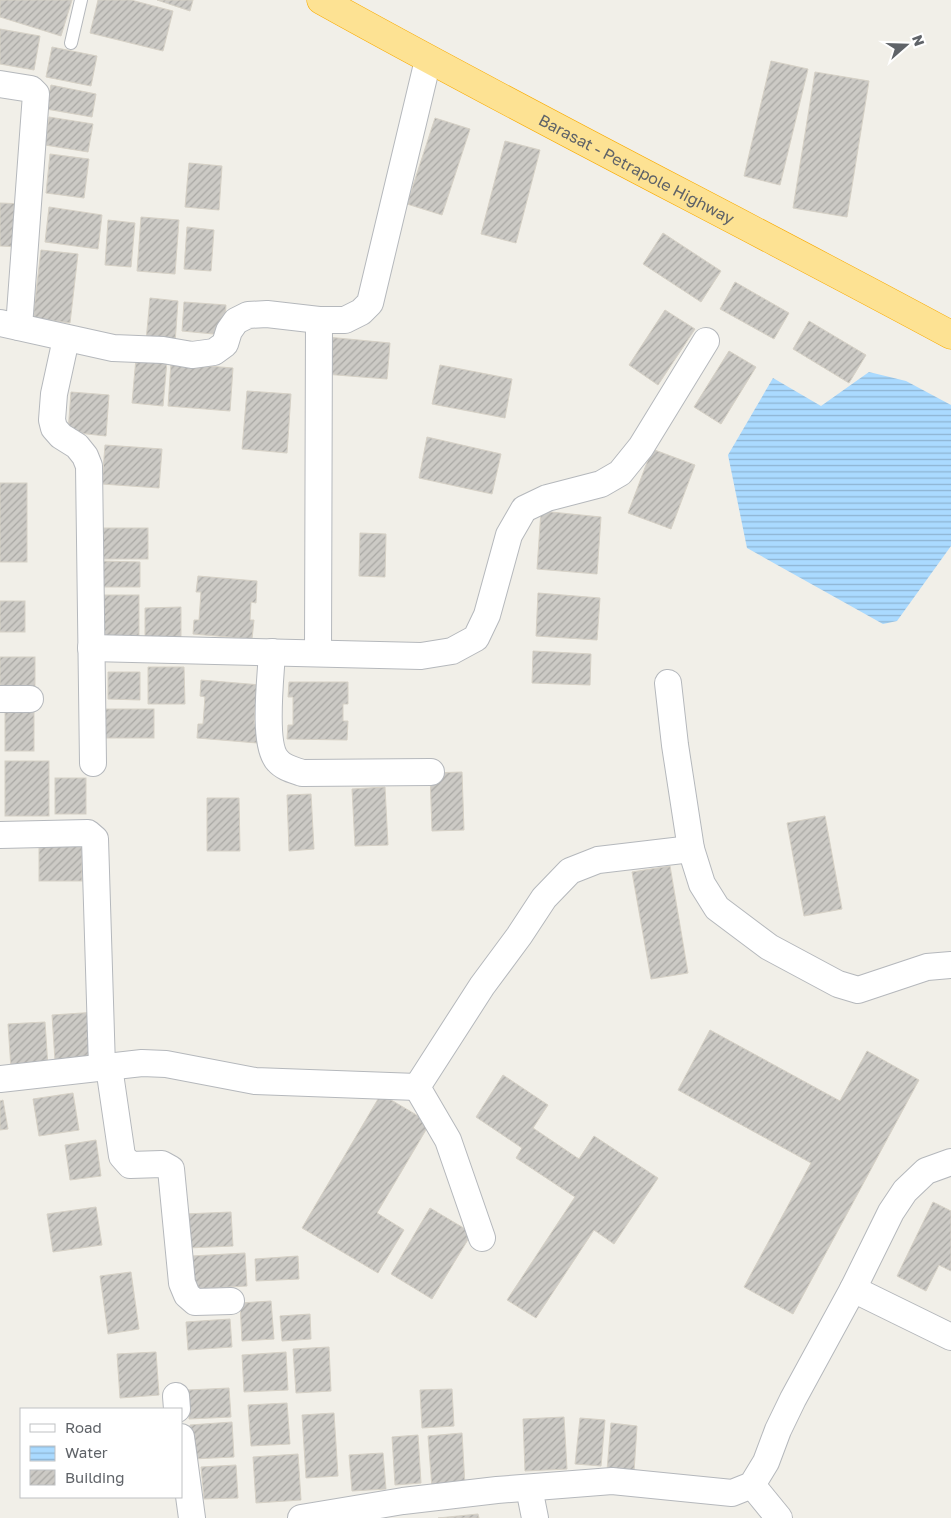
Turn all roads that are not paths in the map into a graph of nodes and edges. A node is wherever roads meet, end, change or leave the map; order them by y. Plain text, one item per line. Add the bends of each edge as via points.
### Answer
1 (81, 0) edge
2 (322, 0) edge
3 (71, 43) dead end
4 (428, 60) junction
5 (0, 84) edge
6 (320, 320) junction
7 (10, 325) edge
8 (951, 334) edge
9 (66, 339) junction
10 (706, 341) dead end
11 (91, 648) junction
12 (272, 652) junction
13 (318, 653) junction
14 (668, 683) dead end
15 (0, 699) edge
16 (30, 699) dead end
17 (93, 763) dead end
18 (431, 772) dead end
19 (0, 834) edge
20 (691, 850) junction
21 (951, 965) edge
22 (105, 1067) junction
23 (0, 1079) edge
24 (418, 1087) junction
25 (951, 1162) edge
26 (482, 1238) dead end
27 (853, 1289) junction
28 (231, 1301) dead end
29 (951, 1337) edge
30 (182, 1444) edge
31 (752, 1485) junction
32 (529, 1488) junction
33 (379, 1512) edge
34 (192, 1518) edge
35 (301, 1518) edge
36 (535, 1518) edge
37 (779, 1518) edge

1 - 3 lane
2 - 4 highway, Barasat - Petrapole Highway
4 - 6 street via 370,303 345,320
4 - 8 highway, Barasat - Petrapole Highway
5 - 7 street via 31,89 36,94
6 - 9 street via 248,315 236,321 224,344 214,352 192,354 113,348
6 - 13 street
7 - 9 street
9 - 11 street via 52,420 61,436 78,446 89,466
10 - 13 street via 641,447 620,474 600,484 547,498 524,509 509,535 487,615 476,638 452,651 421,656
11 - 12 street
11 - 17 street
12 - 13 street
12 - 18 street via 269,733 272,753 287,768 302,772
14 - 20 street
15 - 16 street
19 - 22 street via 88,832 95,839
20 - 21 street via 702,884 718,908 769,947 838,984 858,990 927,967
20 - 24 street via 598,860 570,872 544,898 482,986
22 - 23 street
22 - 24 street via 166,1064 255,1081
22 - 28 street via 122,1156 130,1165 162,1164 171,1169 182,1283 187,1295 195,1302
24 - 26 street via 448,1140
25 - 27 street via 926,1171 905,1191 891,1212
27 - 29 street
27 - 31 street via 793,1399 766,1462
30 - 34 street
31 - 32 street via 732,1493 612,1481
31 - 37 street
32 - 33 street
32 - 36 street
33 - 35 street

